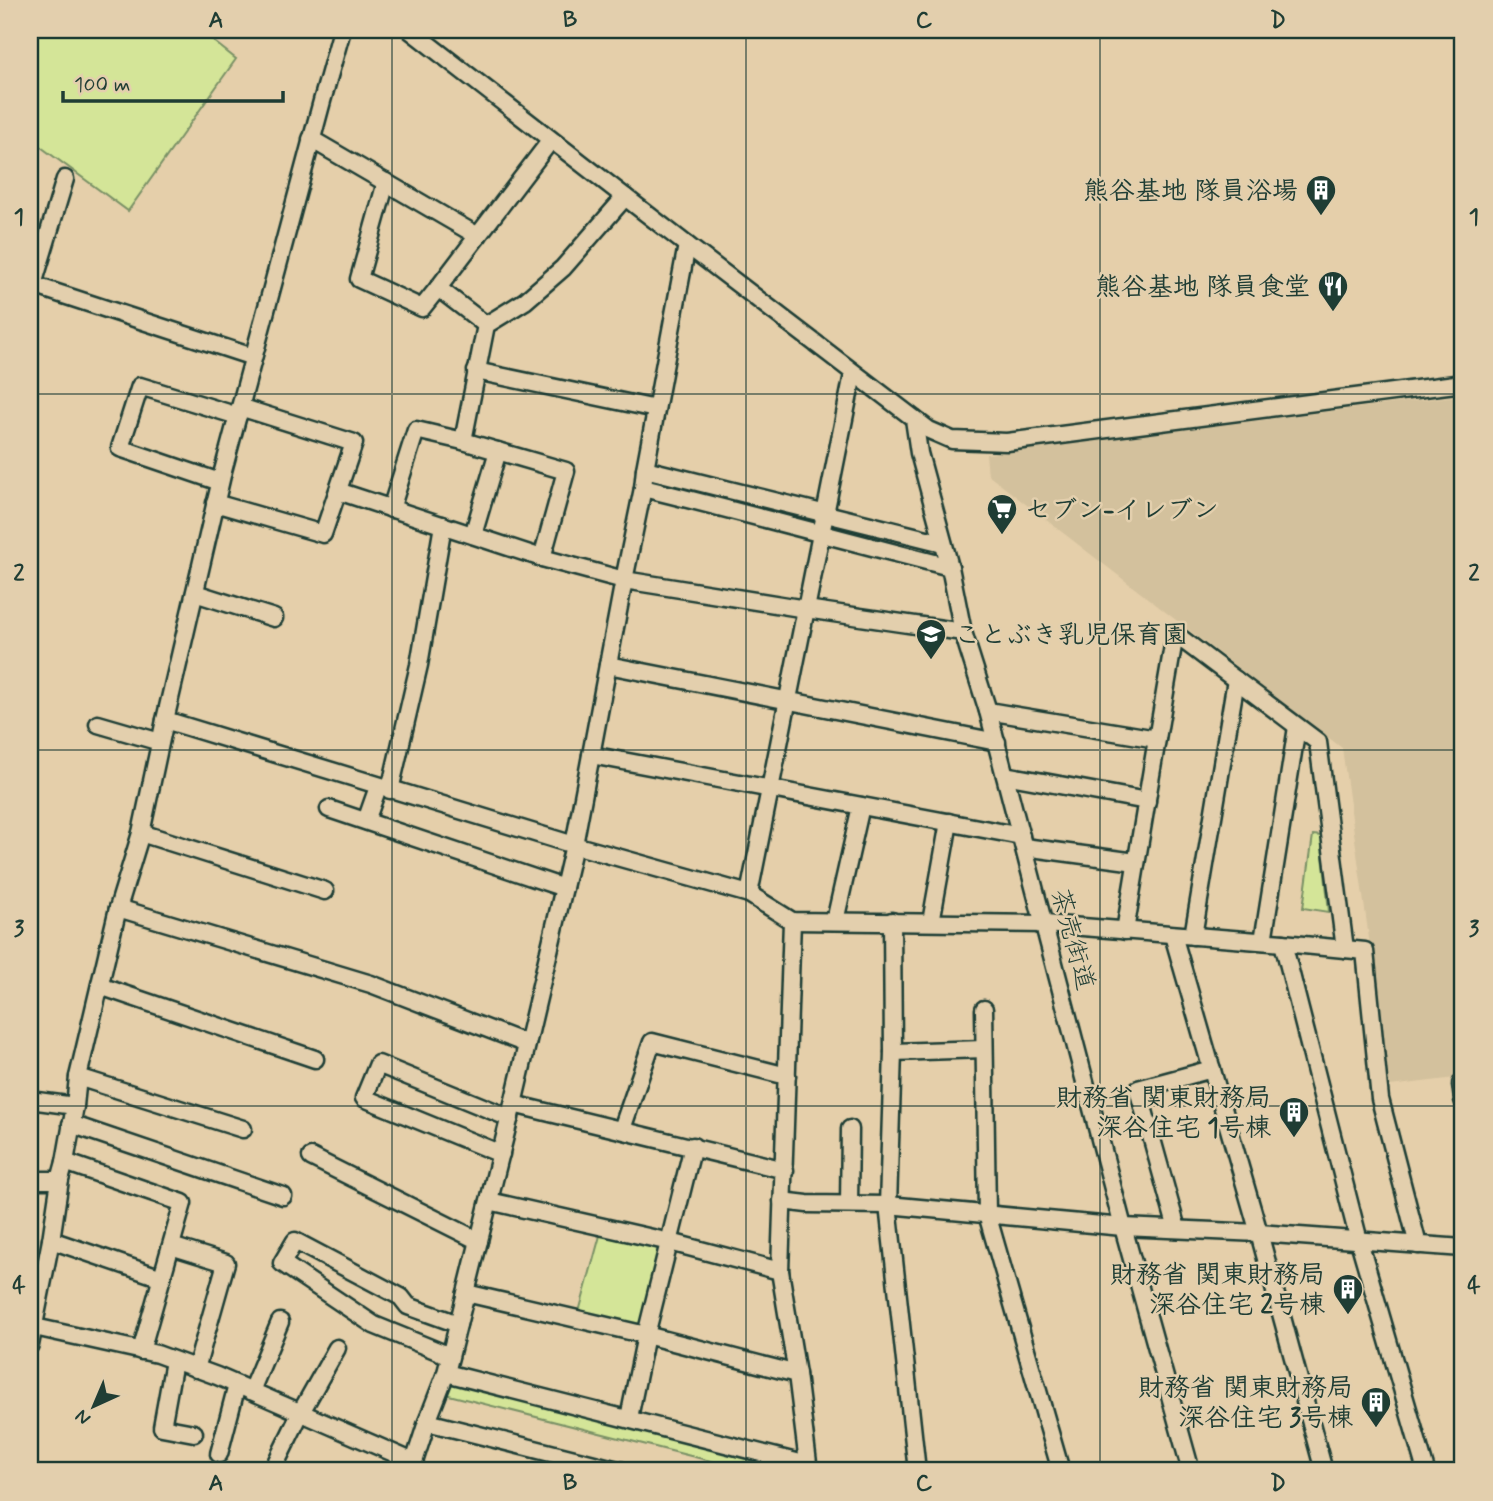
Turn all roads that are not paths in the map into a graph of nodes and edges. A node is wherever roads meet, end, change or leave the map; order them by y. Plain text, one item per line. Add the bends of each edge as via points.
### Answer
1 (342, 30) edge
2 (410, 30) edge
3 (312, 139) junction
4 (551, 139) junction
5 (65, 179) dead end
6 (386, 183) junction
7 (625, 197) junction
8 (478, 236) junction
9 (687, 245) junction
10 (438, 289) junction
11 (486, 325) junction
12 (253, 357) junction
13 (476, 371) junction
14 (853, 374) junction
15 (1463, 383) edge
16 (656, 409) junction
17 (239, 412) junction
18 (914, 419) junction
19 (463, 441) junction
20 (498, 452) junction
21 (645, 469) junction
22 (220, 482) junction
23 (643, 488) junction
24 (338, 491) junction
25 (215, 503) junction
26 (391, 509) junction
27 (825, 514) junction
28 (443, 525) junction
29 (821, 534) junction
30 (473, 535) junction
31 (943, 543) junction
32 (542, 558) junction
33 (950, 567) junction
34 (624, 580) junction
35 (195, 593) junction
36 (806, 609) junction
37 (274, 618) dead end
38 (963, 632) junction
39 (608, 665) junction
40 (1236, 680) junction
41 (788, 701) junction
42 (988, 711) junction
43 (165, 720) junction
44 (98, 724) dead end
45 (1297, 727) junction
46 (1157, 739) junction
47 (160, 741) junction
48 (997, 742) junction
49 (591, 755) junction
50 (1005, 775) junction
51 (384, 788) junction
52 (771, 788) junction
53 (1147, 801) junction
54 (861, 806) junction
55 (329, 809) dead end
56 (366, 821) junction
57 (949, 822) junction
58 (141, 833) junction
59 (1023, 841) junction
60 (574, 845) junction
61 (1136, 862) junction
62 (564, 888) junction
63 (325, 891) dead end
64 (749, 894) junction
65 (118, 908) junction
66 (792, 921) junction
67 (835, 921) junction
68 (892, 921) junction
69 (931, 922) junction
70 (1045, 924) junction
71 (1125, 931) junction
72 (1173, 934) junction
73 (1192, 936) junction
74 (1263, 941) junction
75 (1283, 943) junction
76 (1345, 949) junction
77 (100, 986) junction
78 (984, 1009) dead end
79 (527, 1044) junction
80 (984, 1049) junction
81 (893, 1052) junction
82 (315, 1059) dead end
83 (1212, 1069) junction
84 (787, 1076) junction
85 (78, 1077) junction
86 (30, 1100) edge
87 (75, 1106) junction
88 (511, 1111) junction
89 (71, 1124) junction
90 (243, 1129) dead end
91 (622, 1129) junction
92 (850, 1129) dead end
93 (693, 1146) junction
94 (500, 1154) junction
95 (311, 1157) dead end
96 (65, 1162) junction
97 (785, 1170) junction
98 (30, 1180) edge
99 (60, 1180) junction
100 (283, 1196) dead end
101 (489, 1201) junction
102 (782, 1201) junction
103 (849, 1204) junction
104 (888, 1205) junction
105 (987, 1214) junction
106 (1123, 1227) junction
107 (1177, 1230) junction
108 (1259, 1233) junction
109 (51, 1240) junction
110 (479, 1241) junction
111 (1359, 1241) junction
112 (670, 1242) junction
113 (1418, 1245) junction
114 (171, 1246) junction
115 (1463, 1248) edge
116 (780, 1271) junction
117 (162, 1278) junction
118 (466, 1293) junction
119 (280, 1322) dead end
120 (458, 1324) junction
121 (32, 1327) edge
122 (646, 1335) junction
123 (30, 1345) edge
124 (337, 1348) dead end
125 (141, 1351) junction
126 (174, 1361) junction
127 (448, 1365) junction
128 (196, 1369) junction
129 (797, 1374) junction
130 (244, 1388) junction
131 (301, 1412) junction
132 (629, 1418) junction
133 (426, 1422) junction
134 (194, 1433) dead end
135 (219, 1454) dead end
136 (413, 1466) edge
137 (809, 1468) edge
138 (272, 1471) edge
139 (622, 1471) edge
140 (918, 1471) edge
141 (1061, 1471) edge
142 (1191, 1471) edge
143 (1324, 1471) edge
144 (1426, 1471) edge

1 - 3 street
2 - 4 street
3 - 6 street
3 - 12 street
4 - 7 street
4 - 8 street
5 - 12 street via 33,285
6 - 8 street
6 - 10 street via 359,279 422,308
7 - 9 street
7 - 11 street via 563,268 525,301
8 - 10 street
9 - 14 street
9 - 16 street
10 - 11 street
11 - 13 street
12 - 17 street
13 - 16 street
13 - 19 street
14 - 18 street
14 - 27 street
15 - 18 street via 1007,442 952,440
16 - 21 street
17 - 22 street
17 - 22 street via 140,386 120,448
17 - 24 street via 354,443
18 - 31 street, 茶売街道
19 - 20 street
19 - 26 street via 416,430
20 - 30 street
20 - 32 street via 566,471
21 - 23 street
21 - 27 street
22 - 25 street
23 - 29 street
23 - 34 street
24 - 25 street via 323,534
24 - 26 street
25 - 35 street
26 - 28 street
27 - 29 street
27 - 31 street
28 - 30 street
28 - 51 street via 419,665
29 - 33 street
29 - 36 street
30 - 32 street
31 - 33 street, 茶売街道
32 - 34 street
33 - 38 street, 茶売街道
34 - 36 street
34 - 39 street
35 - 37 street
35 - 43 street
36 - 38 street
36 - 41 street
38 - 42 street, 茶売街道
39 - 41 street
39 - 49 street
40 - 45 street
40 - 46 street via 1175,634
40 - 73 street
41 - 48 street
41 - 52 street
42 - 46 street
42 - 48 street, 茶売街道
43 - 47 street
43 - 51 street
44 - 47 street
45 - 74 street
45 - 76 street via 1318,742
46 - 53 street
47 - 58 street
48 - 50 street, 茶売街道
49 - 52 street
49 - 60 street
50 - 53 street
50 - 59 street, 茶売街道
51 - 56 street
51 - 60 street
52 - 54 street
52 - 64 street
53 - 61 street
54 - 57 street
54 - 67 street
55 - 56 street
56 - 62 street
57 - 59 street
57 - 69 street
58 - 63 street
58 - 65 street
59 - 61 street
59 - 70 street, 茶売街道
60 - 62 street
60 - 64 street
61 - 71 street
62 - 79 street
64 - 66 street
65 - 77 street
65 - 79 street via 371,984
66 - 67 street
66 - 84 street
67 - 68 street
68 - 69 street
68 - 81 street
69 - 70 street
70 - 71 street
70 - 106 street, 茶売街道
71 - 72 street
72 - 73 street
72 - 83 street
73 - 74 street
74 - 75 street
75 - 76 street
75 - 111 street
76 - 113 street via 1365,951 1380,1099
77 - 82 street
77 - 85 street
78 - 80 street
79 - 88 street
80 - 81 street
80 - 105 street
81 - 104 street
83 - 107 street via 1138,1089
83 - 108 street
84 - 91 street via 652,1042
84 - 97 street
85 - 87 street
85 - 90 street
86 - 87 street
87 - 89 street
88 - 91 street
88 - 94 street
88 - 94 street via 377,1063 364,1098
89 - 96 street
89 - 100 street
91 - 93 street
92 - 103 street
93 - 97 street
93 - 112 street
94 - 101 street
95 - 110 street
96 - 99 street
96 - 114 street via 184,1203
97 - 102 street
98 - 99 street
99 - 109 street
101 - 110 street
101 - 112 street
102 - 103 street
102 - 116 street
103 - 104 street
104 - 105 street
104 - 140 street
105 - 106 street
105 - 141 street
106 - 107 street
106 - 142 street, 茶売街道
107 - 108 street
108 - 111 street
108 - 143 street
109 - 117 street
109 - 121 street
110 - 118 street
111 - 113 street
111 - 144 street
112 - 116 street
112 - 122 street
113 - 115 street
114 - 117 street
114 - 128 street via 226,1263
116 - 129 street
117 - 125 street
118 - 120 street
118 - 122 street
119 - 130 street
120 - 127 street
120 - 127 street via 408,1306 401,1297 295,1241 282,1263 374,1325
121 - 123 street
121 - 125 street
122 - 129 street
122 - 132 street
124 - 131 street
125 - 126 street
126 - 128 street
126 - 134 street via 162,1427
127 - 132 street
127 - 133 street
128 - 130 street
129 - 137 street
130 - 131 street
130 - 135 street
131 - 136 street
131 - 138 street
132 - 137 street
133 - 136 street
133 - 139 street

